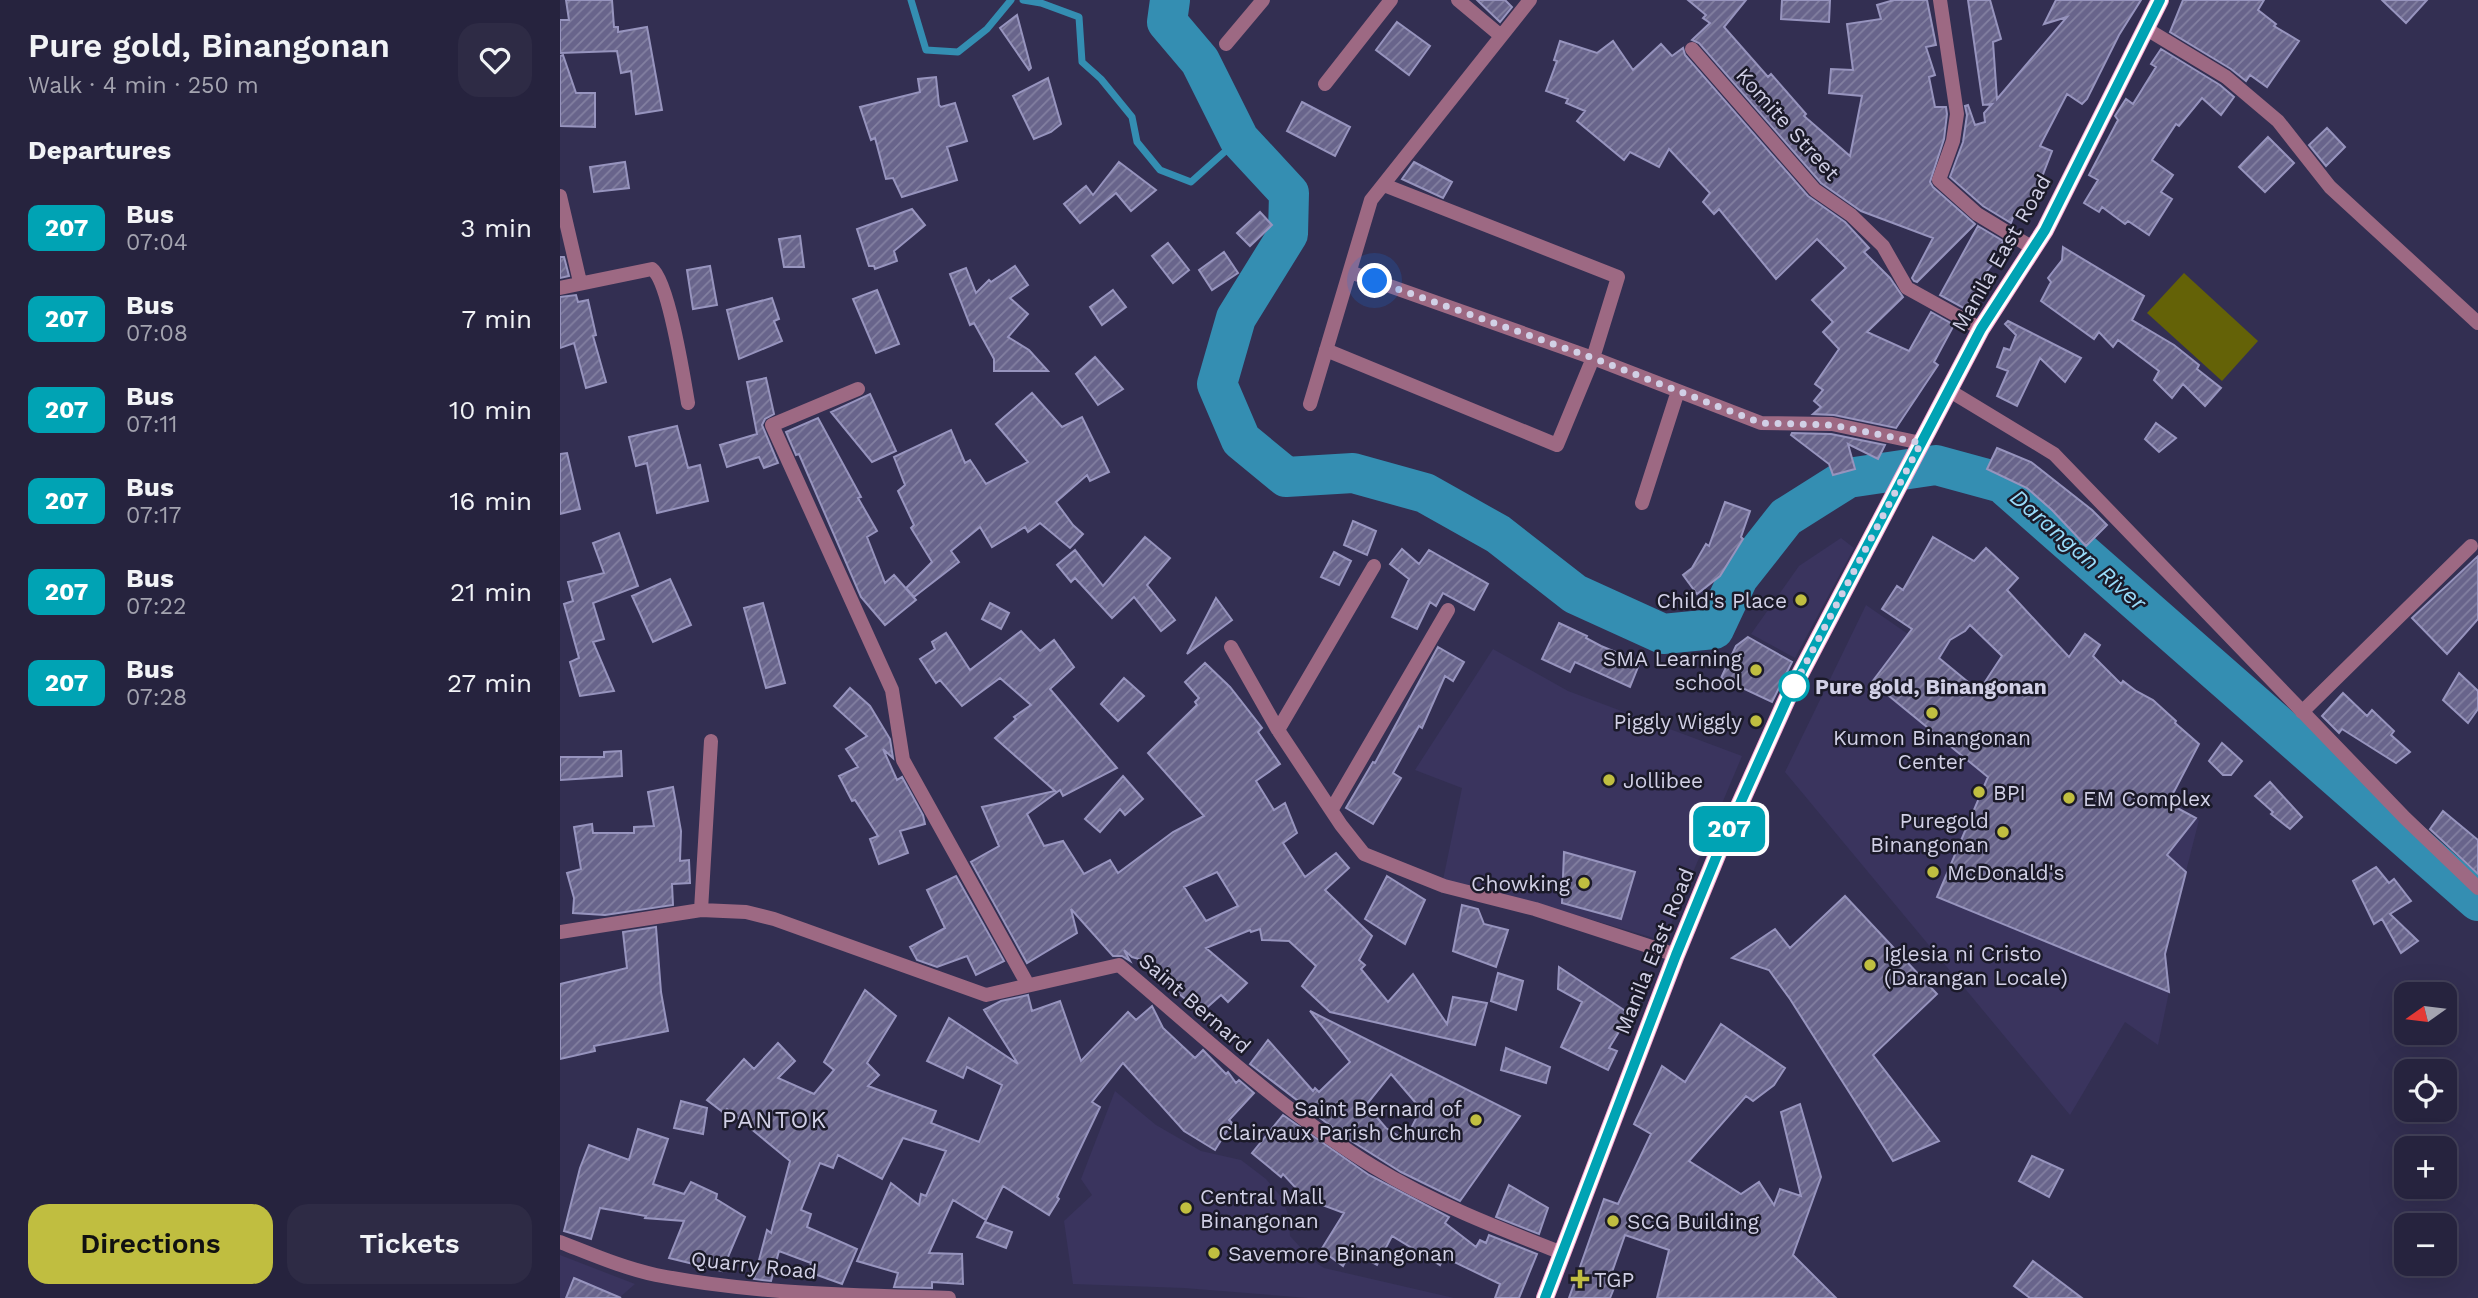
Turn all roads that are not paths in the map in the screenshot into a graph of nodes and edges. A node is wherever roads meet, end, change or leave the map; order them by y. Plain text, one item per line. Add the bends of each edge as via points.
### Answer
1 (1264, 0) edge
2 (1391, 0) edge
3 (1458, 0) edge
4 (1530, 0) edge
5 (1940, 0) edge
6 (2160, 0) edge
7 (2145, 28) junction
8 (1502, 36) junction
9 (1226, 44) dead end
10 (1692, 48) dead end
11 (1325, 84) dead end
12 (1384, 184) junction
13 (560, 195) edge
14 (2033, 248) junction
15 (1350, 272) junction
16 (580, 282) junction
17 (560, 288) edge
18 (2478, 323) edge
19 (1981, 329) junction
20 (1326, 350) junction
21 (1593, 358) junction
22 (858, 388) dead end
23 (1678, 391) junction
24 (1950, 391) junction
25 (688, 403) dead end
26 (1310, 404) dead end
27 (1920, 446) junction
28 (1642, 503) dead end
29 (2471, 546) dead end
30 (1374, 566) dead end
31 (1448, 610) dead end
32 (1231, 647) dead end
33 (2302, 712) junction
34 (1278, 730) junction
35 (710, 741) dead end
36 (1332, 809) junction
37 (2478, 888) edge
38 (701, 910) junction
39 (560, 932) edge
40 (1676, 955) junction
41 (1028, 985) junction
42 (560, 1242) edge
43 (1562, 1253) junction
44 (782, 1295) edge
45 (949, 1298) edge
46 (1545, 1298) edge

1 - 9 street
2 - 11 street
3 - 8 street
4 - 8 street
5 - 14 street via 1957,114 1939,180 1977,214
6 - 7 main road, Manila East Road
7 - 14 main road, Manila East Road
7 - 18 street via 2226,77 2278,121 2330,187
8 - 12 street
10 - 19 street, Komite Street via 1815,190 1852,215 1883,246 1907,288
12 - 15 street via 1371,200
12 - 21 street via 1618,277
13 - 16 street
14 - 19 main road, Manila East Road
15 - 20 street
15 - 21 street
16 - 17 street
16 - 25 street via 656,271
19 - 24 main road, Manila East Road
20 - 21 street via 1557,445
20 - 26 street
21 - 23 street
22 - 41 street via 772,425 892,690 903,760
23 - 27 street via 1761,423 1832,425
23 - 28 street
24 - 27 main road, Manila East Road
24 - 33 street via 2054,454
27 - 40 main road, Manila East Road via 1787,699
29 - 33 street
30 - 34 street
31 - 36 street
32 - 34 street
33 - 37 street
34 - 36 street
35 - 38 street
36 - 40 street via 1364,854 1444,886 1535,909
38 - 39 street, Saint Bernard
38 - 41 street, Saint Bernard via 746,912 774,919 986,995
40 - 43 main road, Manila East Road
41 - 43 street, Saint Bernard via 1119,965 1262,1089 1372,1166 1487,1224
42 - 44 street, Quarry Road via 655,1275
43 - 46 main road, Manila East Road
44 - 45 street, Quarry Road

